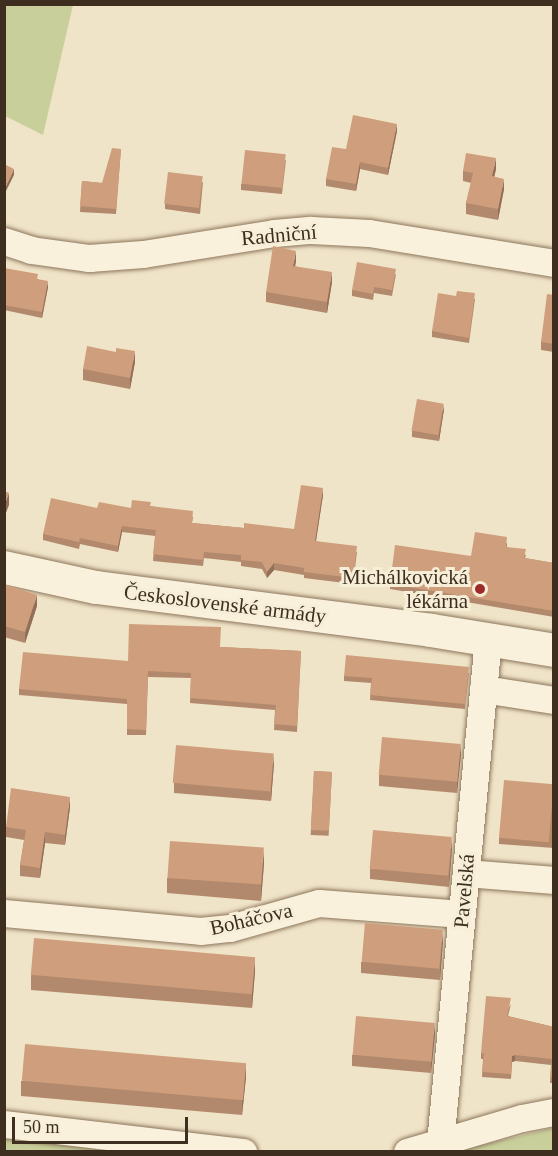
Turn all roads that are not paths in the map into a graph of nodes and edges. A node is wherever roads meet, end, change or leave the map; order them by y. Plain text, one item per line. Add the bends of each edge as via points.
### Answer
1 (4, 241) edge
2 (554, 264) edge
3 (4, 567) edge
4 (488, 639) junction
5 (554, 650) edge
6 (483, 689) junction
7 (554, 700) edge
8 (466, 873) junction
9 (554, 880) edge
10 (4, 913) edge
11 (462, 914) junction
12 (554, 1112) edge
13 (4, 1124) edge
14 (440, 1143) junction
15 (243, 1152) edge
16 (407, 1152) edge

1 - 2 street, Radniční via 31,250 89,258 143,255 311,230 369,233
3 - 4 street, Československé armády via 96,587
4 - 5 street, Československé armády
4 - 6 street, Pavelská
6 - 7 street
6 - 8 street, Pavelská
8 - 9 street
8 - 11 street, Pavelská
10 - 11 street, Boháčova via 200,931 230,928 319,903
11 - 14 street, Pavelská
12 - 14 street
13 - 15 street
14 - 16 street

